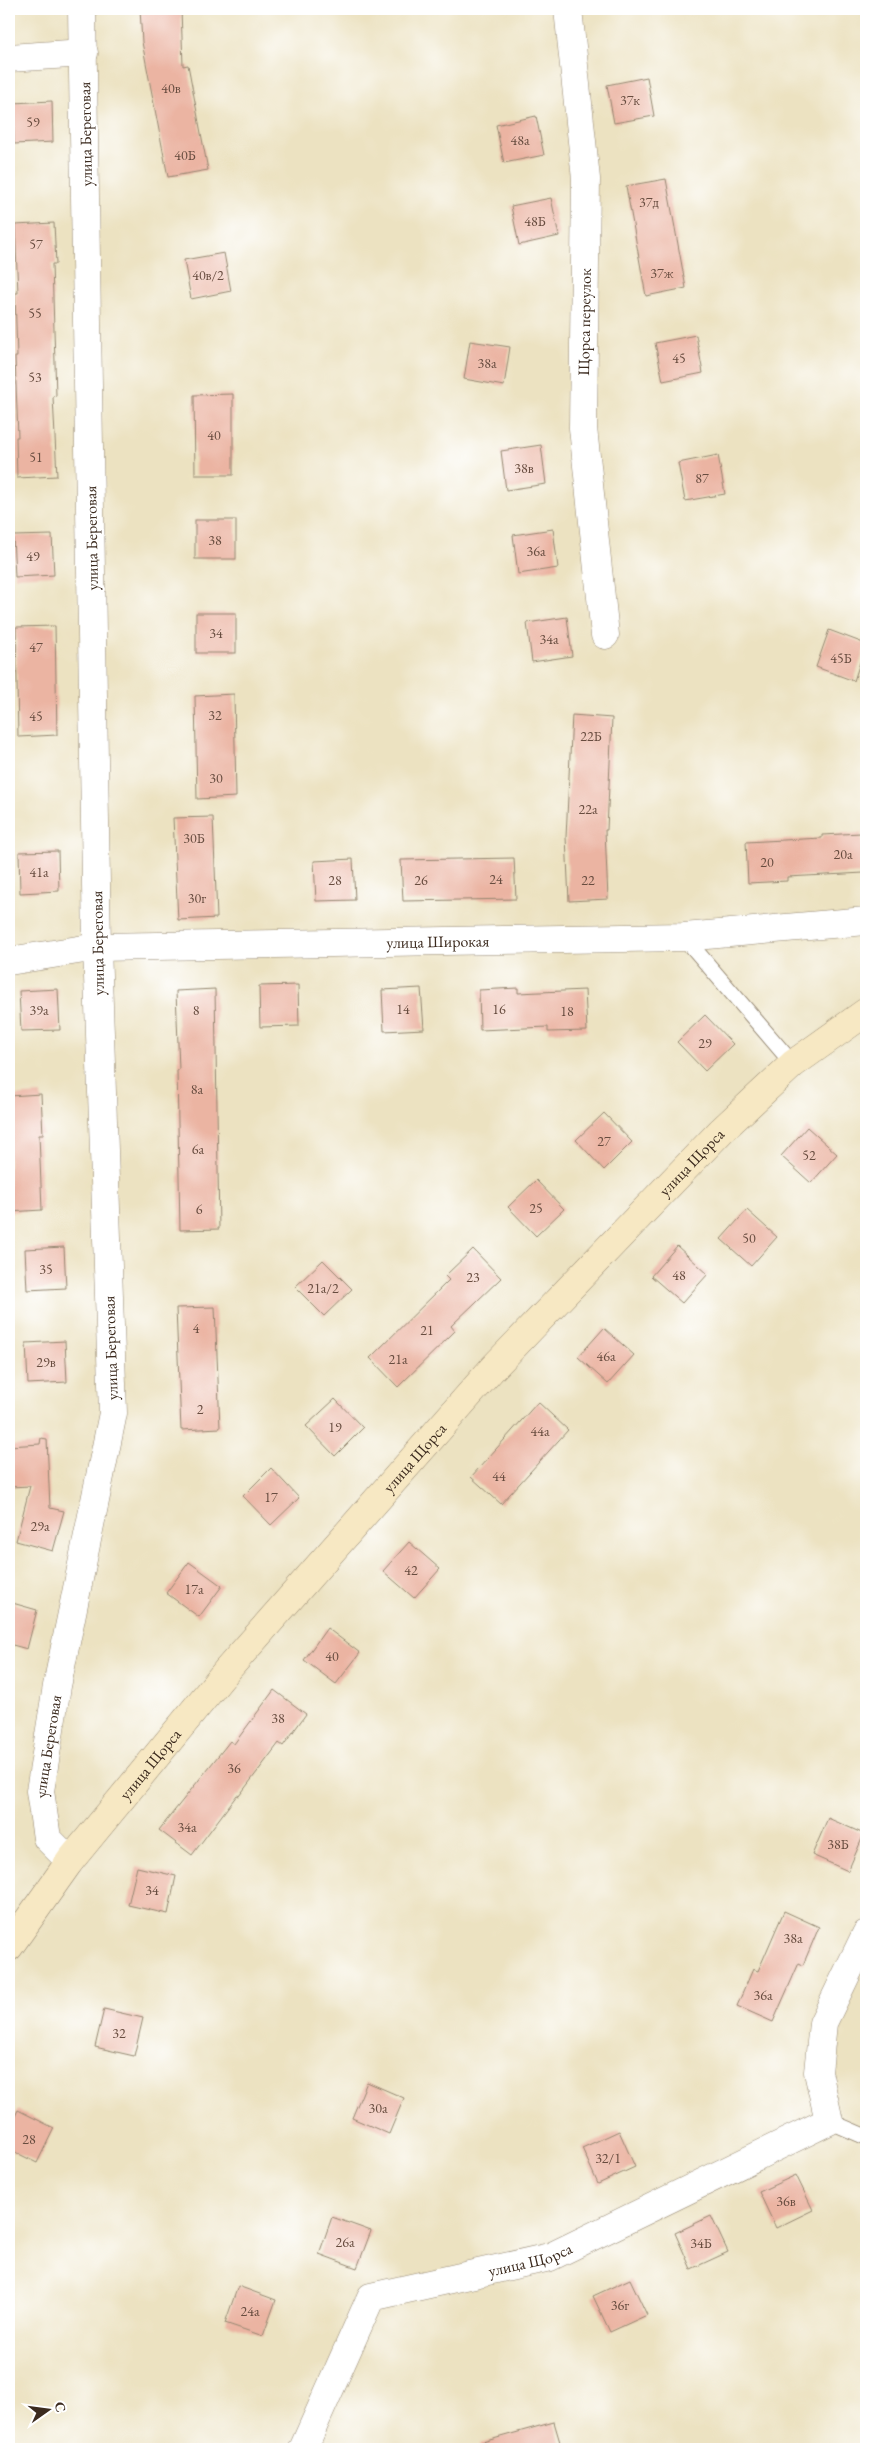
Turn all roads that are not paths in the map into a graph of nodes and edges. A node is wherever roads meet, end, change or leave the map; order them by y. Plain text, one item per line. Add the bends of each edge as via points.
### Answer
1 (82, 9) edge
2 (568, 9) edge
3 (84, 53) junction
4 (9, 58) edge
5 (605, 635) dead end
6 (866, 922) edge
7 (684, 937) junction
8 (97, 947) junction
9 (9, 961) edge
10 (866, 1012) edge
11 (793, 1064) junction
12 (70, 1861) junction
13 (866, 1934) edge
14 (12, 1936) edge
15 (829, 2121) junction
16 (866, 2138) edge
17 (303, 2449) edge

1 - 3 street, улица Береговая
2 - 5 street, Щорса переулок via 586,179 583,428
3 - 4 street
3 - 8 street, улица Береговая
6 - 7 street, улица Широкая
7 - 8 street, улица Широкая
7 - 11 lane
8 - 9 street, улица Широкая
8 - 12 street, улица Береговая via 112,1413 57,1686 40,1792 47,1838
10 - 11 street, улица Щорса
11 - 12 street, улица Щорса via 721,1131 492,1369 228,1669
12 - 14 street, улица Щорса
13 - 15 street via 823,2023 818,2072
15 - 16 lane
15 - 17 street, улица Щорса via 550,2257 371,2297

